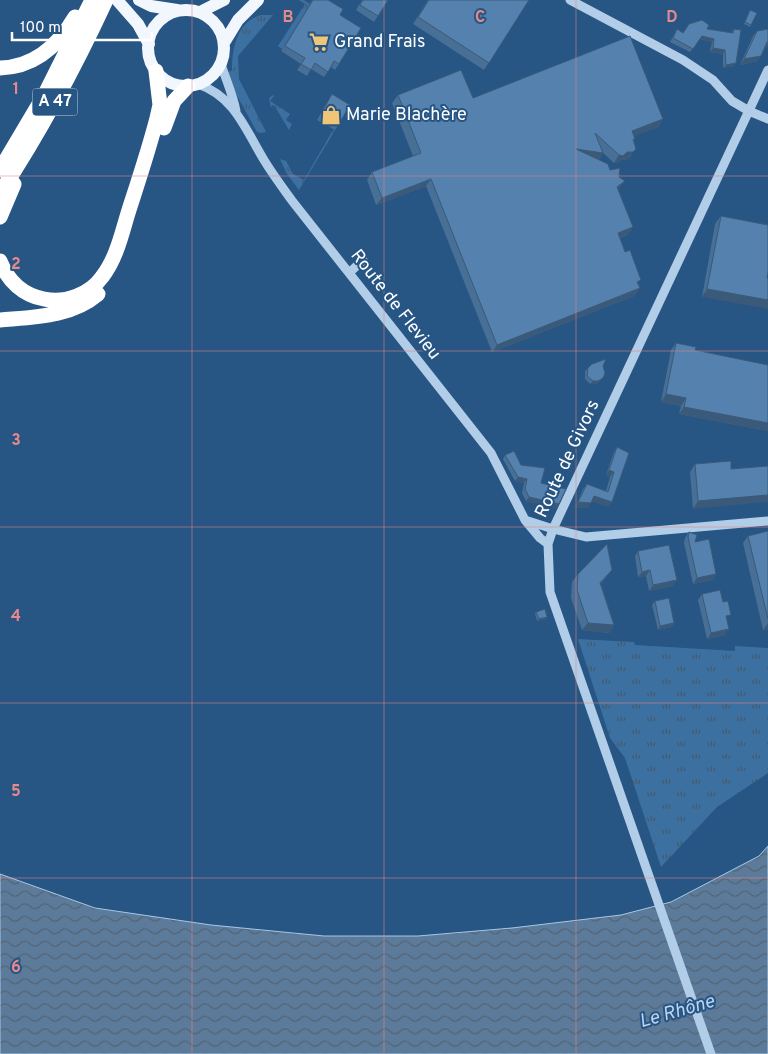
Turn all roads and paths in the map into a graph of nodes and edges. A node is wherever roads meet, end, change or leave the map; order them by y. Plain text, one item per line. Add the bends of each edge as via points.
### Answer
1 (84, 0) edge
2 (139, 0) edge
3 (224, 0) edge
4 (258, 0) edge
5 (570, 0) edge
6 (105, 1) edge
7 (180, 10) junction
8 (200, 12) junction
9 (224, 43) junction
10 (149, 44) junction
11 (221, 64) junction
12 (0, 68) edge
13 (768, 70) edge
14 (156, 71) junction
15 (193, 85) junction
16 (54, 104) junction
17 (749, 111) junction
18 (236, 112) junction
19 (768, 118) edge
20 (0, 170) edge
21 (0, 193) edge
22 (0, 217) edge
23 (363, 260) dead end
24 (0, 261) edge
25 (349, 273) junction
26 (0, 320) edge
27 (525, 520) junction
28 (768, 521) edge
29 (553, 529) junction
30 (548, 544) junction
31 (710, 1054) edge

1 - 12 highway via 64,33 43,55 22,65
2 - 7 main road via 151,6
3 - 8 main road
4 - 9 main road via 238,20
5 - 17 street via 683,60 713,80 732,101
6 - 10 main road via 138,24
6 - 16 highway, A 47
6 - 20 highway, A 47
7 - 8 main road
7 - 10 main road via 159,22
8 - 9 main road via 216,24
9 - 11 main road
10 - 14 main road via 149,55
11 - 15 main road via 214,74
11 - 18 street, Route de Flevieu
13 - 17 street, Route de Givors
14 - 15 main road via 171,82
14 - 24 highway via 160,105 158,118 120,239 102,277 82,294 61,300 44,299 18,287
15 - 18 street, Route de Flevieu via 213,90
15 - 26 highway via 174,100 124,253 109,283 91,300 67,311
16 - 21 highway, A 47
16 - 22 highway
17 - 19 street
17 - 29 street, Route de Givors
18 - 25 street, Route de Flevieu via 264,161
23 - 25 street
25 - 27 street, Route de Flevieu via 492,453
27 - 29 street
27 - 30 street, Route de Flevieu
28 - 29 street via 586,537
29 - 30 street, Route de Givors
30 - 31 street, Route de Givors via 550,592

